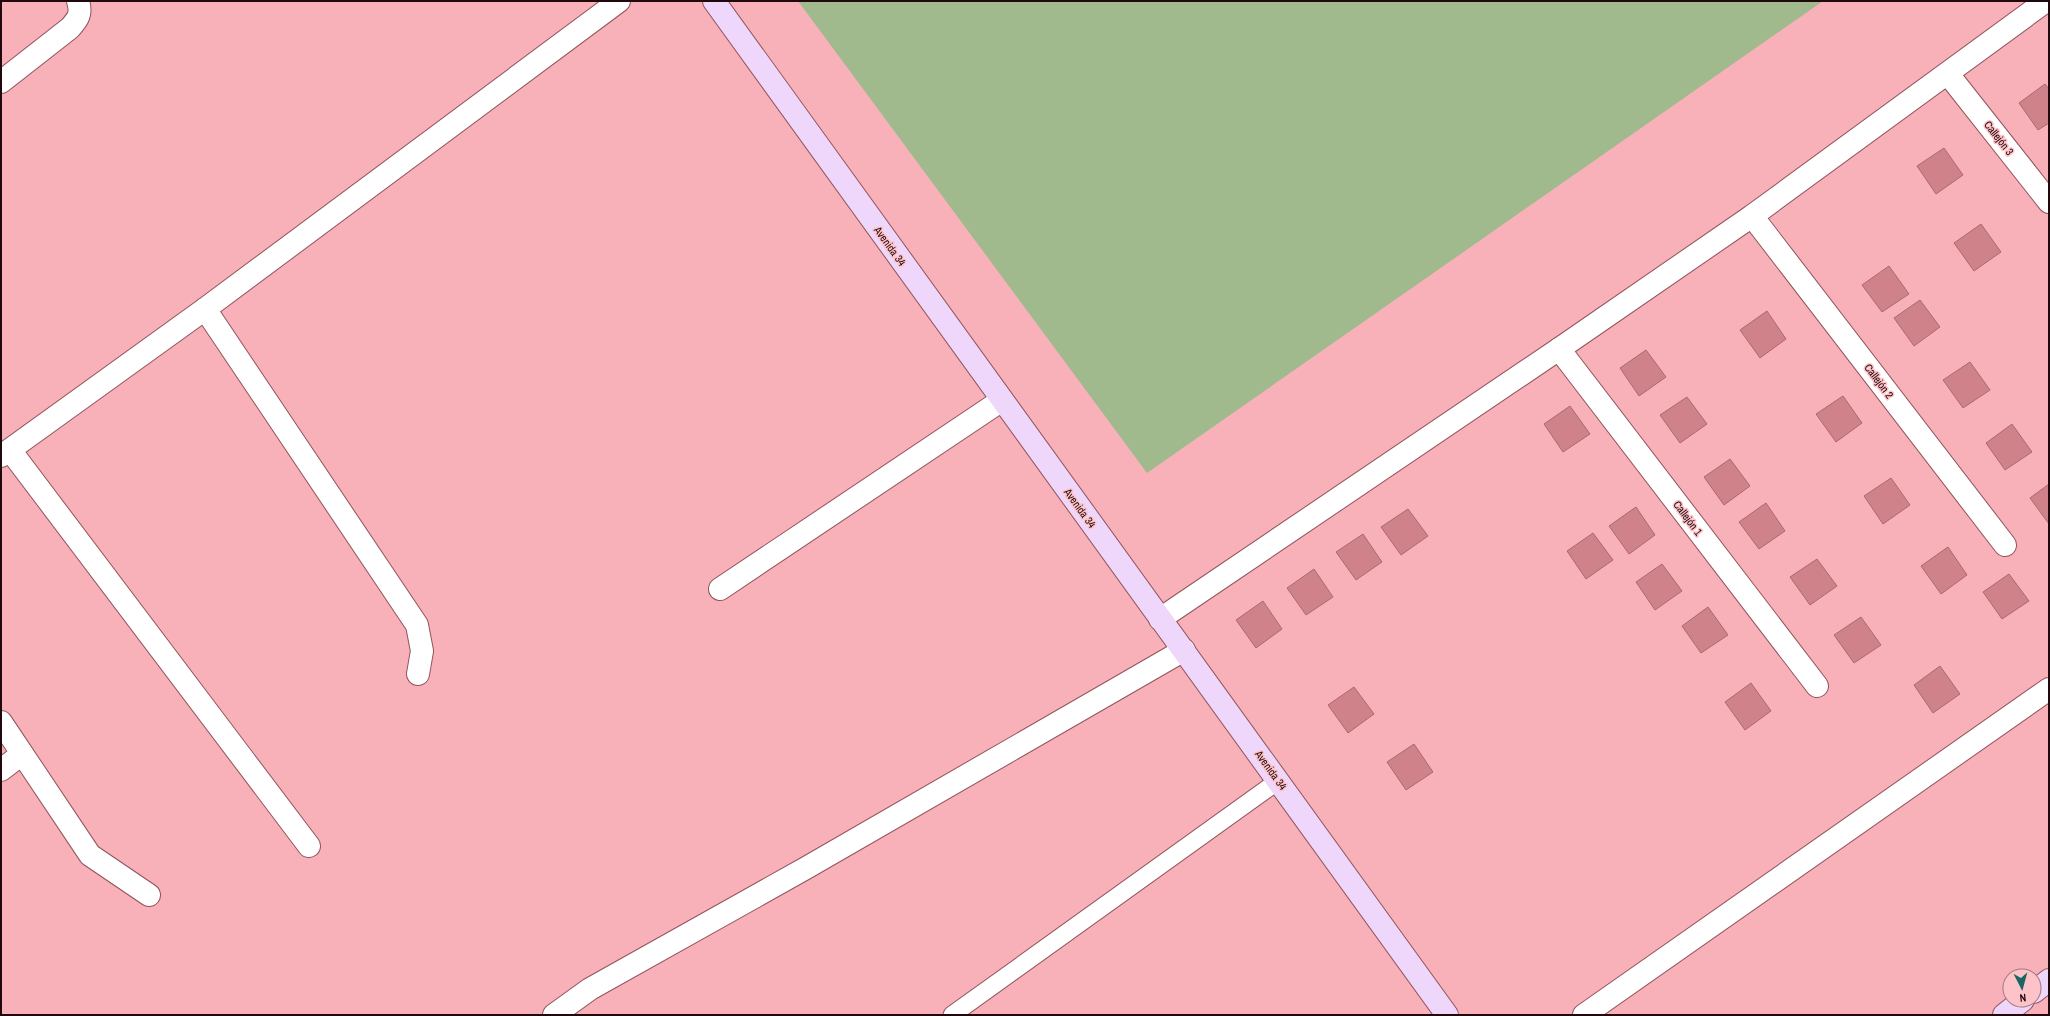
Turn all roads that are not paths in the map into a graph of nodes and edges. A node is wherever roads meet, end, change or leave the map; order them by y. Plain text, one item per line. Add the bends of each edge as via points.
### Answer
1 (78, 1) edge
2 (714, 1) edge
3 (2046, 1) edge
4 (608, 4) edge
5 (1948, 74) junction
6 (1, 82) edge
7 (2049, 202) edge
8 (1752, 216) junction
9 (205, 309) junction
10 (1559, 349) junction
11 (1002, 400) junction
12 (5, 453) edge
13 (2005, 546) dead end
14 (720, 589) dead end
15 (1160, 619) junction
16 (1184, 650) junction
17 (418, 674) dead end
18 (1817, 686) dead end
19 (2049, 689) edge
20 (1, 722) edge
21 (22, 754) junction
22 (1, 770) edge
23 (1278, 780) junction
24 (309, 846) dead end
25 (148, 896) dead end
26 (2013, 1008) edge
27 (554, 1015) edge
28 (952, 1015) edge
29 (1447, 1015) edge
30 (1584, 1015) edge
31 (2004, 1015) edge

1 - 6 street via 79,17 70,28
2 - 11 street, Avenida 34
3 - 5 street
4 - 9 street
5 - 7 street, Callejón 3
5 - 8 street
8 - 10 street
8 - 13 street, Callejón 2
9 - 12 street
9 - 17 street via 417,625 422,651
10 - 15 street
10 - 18 street, Callejón 1
11 - 14 street
11 - 15 street, Avenida 34
12 - 24 street
15 - 16 street, Avenida 34
16 - 23 street, Avenida 34
16 - 27 street via 590,989
19 - 30 street
20 - 21 street
21 - 22 street
21 - 25 street via 90,855
23 - 28 lane
23 - 29 street, Avenida 34
26 - 31 street

